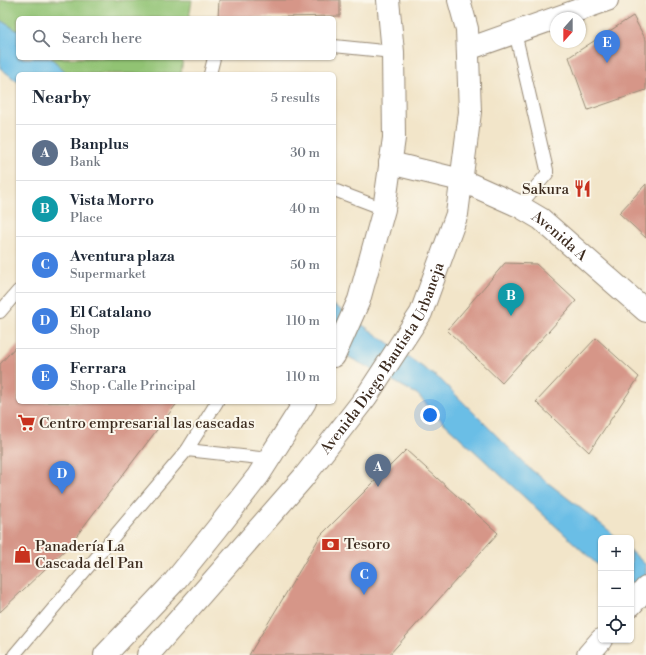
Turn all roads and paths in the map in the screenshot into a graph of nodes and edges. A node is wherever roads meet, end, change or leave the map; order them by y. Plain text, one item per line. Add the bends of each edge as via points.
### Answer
1 (388, 0) edge
2 (459, 0) edge
3 (607, 0) edge
4 (515, 32) junction
5 (336, 46) edge
6 (468, 49) junction
7 (394, 52) junction
8 (214, 60) edge
9 (210, 72) edge
10 (390, 163) junction
11 (461, 180) junction
12 (336, 191) edge
13 (519, 206) junction
14 (384, 209) junction
15 (16, 293) edge
16 (646, 311) edge
17 (0, 312) edge
18 (336, 352) edge
19 (216, 404) edge
20 (305, 404) edge
21 (187, 450) junction
22 (269, 459) junction
23 (646, 588) edge
24 (634, 602) edge
25 (598, 643) edge
26 (14, 655) edge
27 (105, 655) edge
28 (148, 655) edge
29 (588, 655) edge

1 - 7 street
2 - 6 street, Avenida Diego Bautista Urbaneja via 467,29
3 - 4 street
4 - 6 street
4 - 13 lane via 547,170 547,174
5 - 7 lane
6 - 11 street, Avenida Diego Bautista Urbaneja via 470,112
7 - 10 street via 394,138
8 - 9 lane
10 - 11 street, Avenida A
10 - 14 street
11 - 13 street, Avenida A
11 - 28 street, Avenida Diego Bautista Urbaneja via 456,214 421,313 366,396 303,478
12 - 14 lane
13 - 16 street, Avenida A via 541,219
14 - 18 street via 359,300
15 - 17 lane
19 - 21 lane
20 - 22 street
21 - 22 lane
21 - 26 lane
22 - 27 street via 226,518 174,582
23 - 24 street
25 - 29 street

